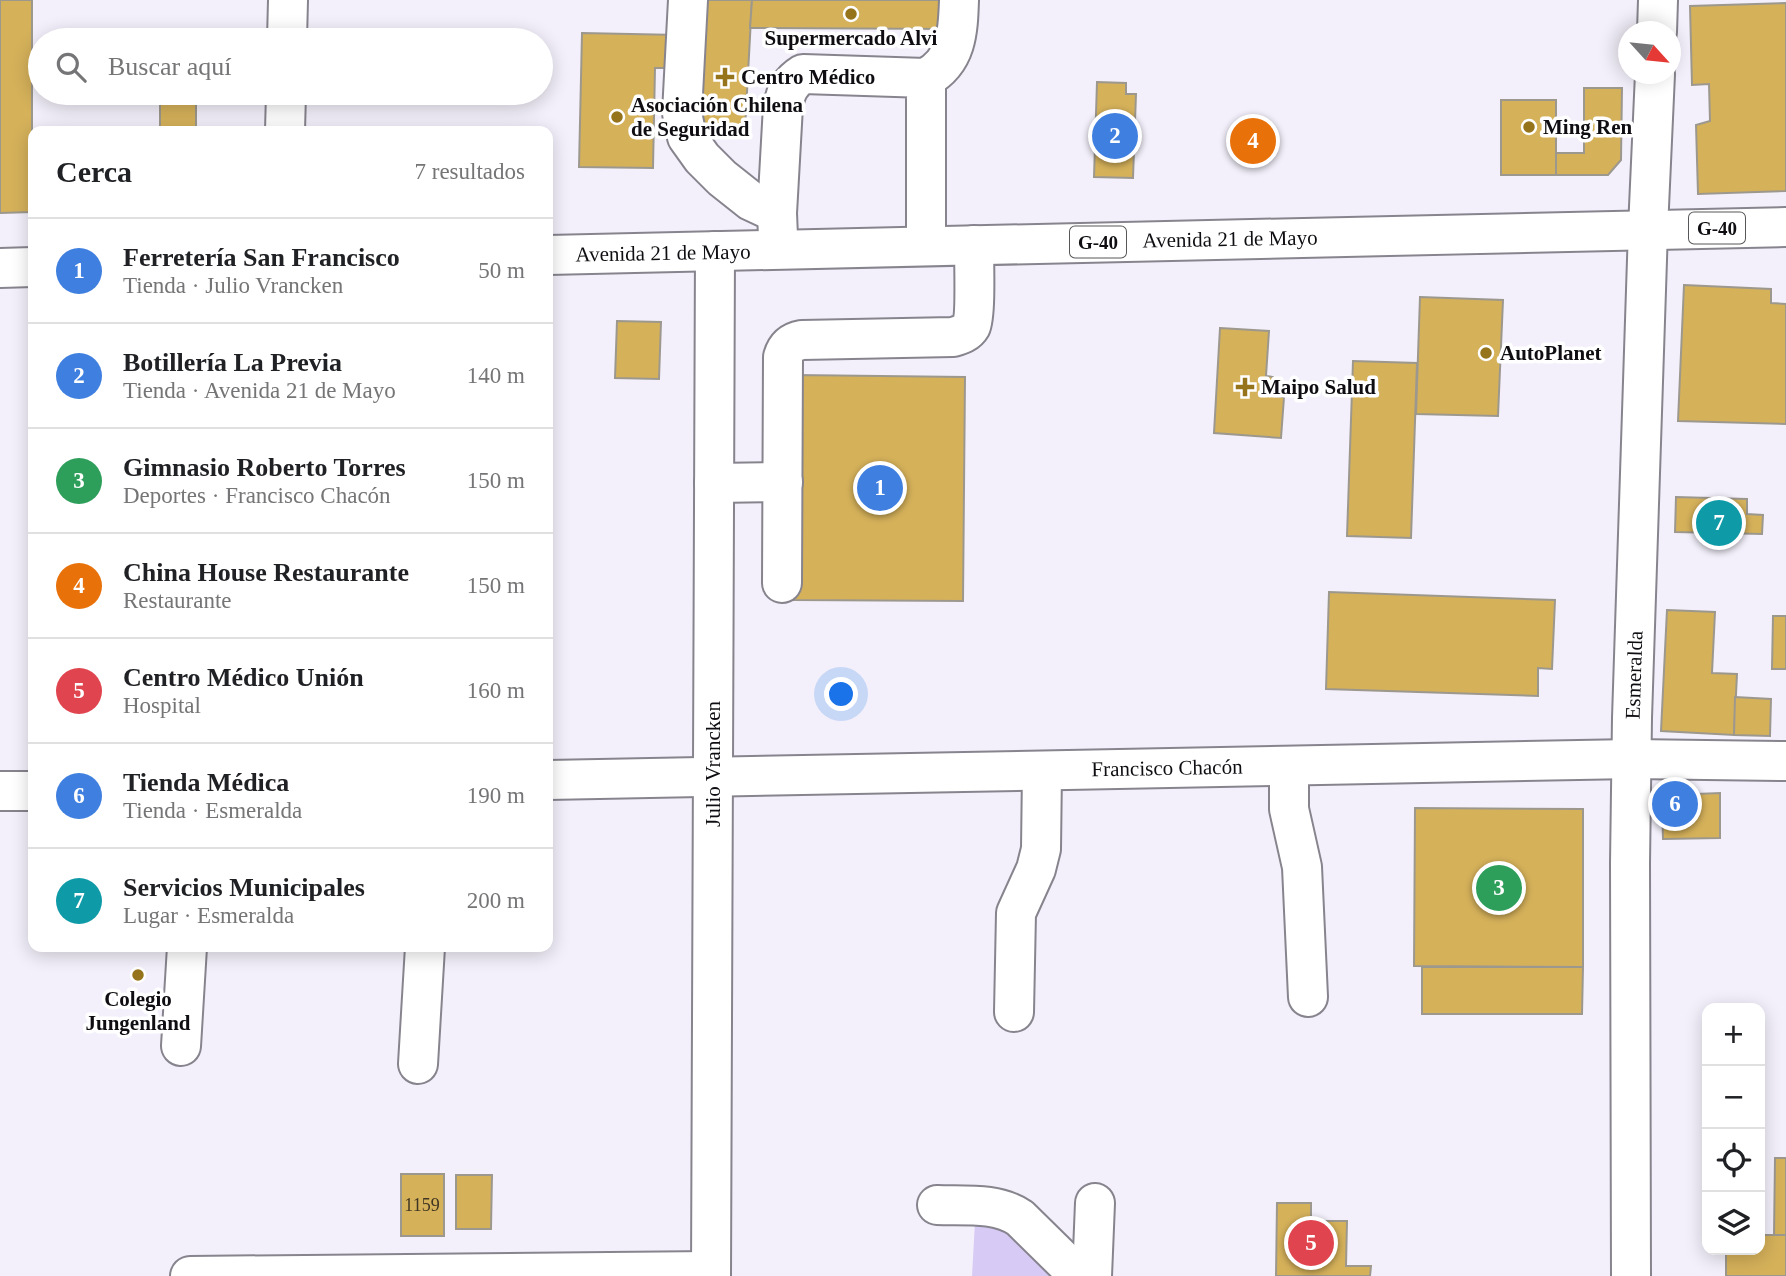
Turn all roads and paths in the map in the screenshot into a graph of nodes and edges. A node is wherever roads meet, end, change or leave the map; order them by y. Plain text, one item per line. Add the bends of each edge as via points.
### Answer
1 (288, 0) edge
2 (688, 0) edge
3 (959, 0) edge
4 (1658, 0) edge
5 (1657, 21) edge
6 (287, 28) edge
7 (926, 78) junction
8 (1655, 84) edge
9 (286, 105) edge
10 (285, 126) edge
11 (777, 213) junction
12 (1786, 227) edge
13 (1648, 229) junction
14 (974, 245) junction
15 (926, 246) junction
16 (778, 250) junction
17 (715, 251) junction
18 (553, 255) edge
19 (28, 267) edge
20 (0, 268) edge
21 (783, 482) junction
22 (714, 483) junction
23 (782, 583) dead end
24 (1632, 759) junction
25 (1786, 761) edge
26 (1289, 766) junction
27 (1042, 771) junction
28 (713, 777) junction
29 (553, 780) edge
30 (28, 790) edge
31 (0, 791) edge
32 (187, 952) edge
33 (425, 952) edge
34 (1308, 997) dead end
35 (1014, 1012) dead end
36 (181, 1046) dead end
37 (418, 1064) dead end
38 (1095, 1203) dead end
39 (937, 1205) dead end
40 (711, 1273) edge
41 (190, 1276) edge
42 (1079, 1276) edge
43 (1092, 1276) edge
44 (1631, 1276) edge

1 - 6 street
2 - 11 street via 682,113 687,137 722,178 751,201
3 - 7 street via 958,30 951,52 940,71
4 - 5 street
7 - 11 street via 803,74 794,79 783,106
7 - 15 street
8 - 13 street, Esmeralda
9 - 10 street
11 - 16 street
12 - 13 street, Avenida 21 de Mayo / G-40
13 - 14 street, Avenida 21 de Mayo / G-40
13 - 24 street, Esmeralda
14 - 15 street, Avenida 21 de Mayo / G-40
14 - 21 street via 973,320 960,335 802,340 789,345 783,358
15 - 16 street, Avenida 21 de Mayo / G-40
16 - 17 street, Avenida 21 de Mayo / G-40
17 - 18 street, Avenida 21 de Mayo / G-40
17 - 22 street, Julio Vrancken
19 - 20 street
21 - 22 street
21 - 23 street
22 - 28 street, Julio Vrancken
24 - 25 street, Francisco Chacón
24 - 26 street, Francisco Chacón
24 - 44 street, Esmeralda
26 - 27 street, Francisco Chacón
26 - 34 street via 1289,809 1302,867
27 - 28 street, Francisco Chacón
27 - 35 street via 1041,849 1016,913
28 - 29 street, Francisco Chacón
28 - 40 street, Julio Vrancken
30 - 31 street
32 - 36 street
33 - 37 street
38 - 43 street
39 - 42 street via 1010,1211
40 - 41 street

